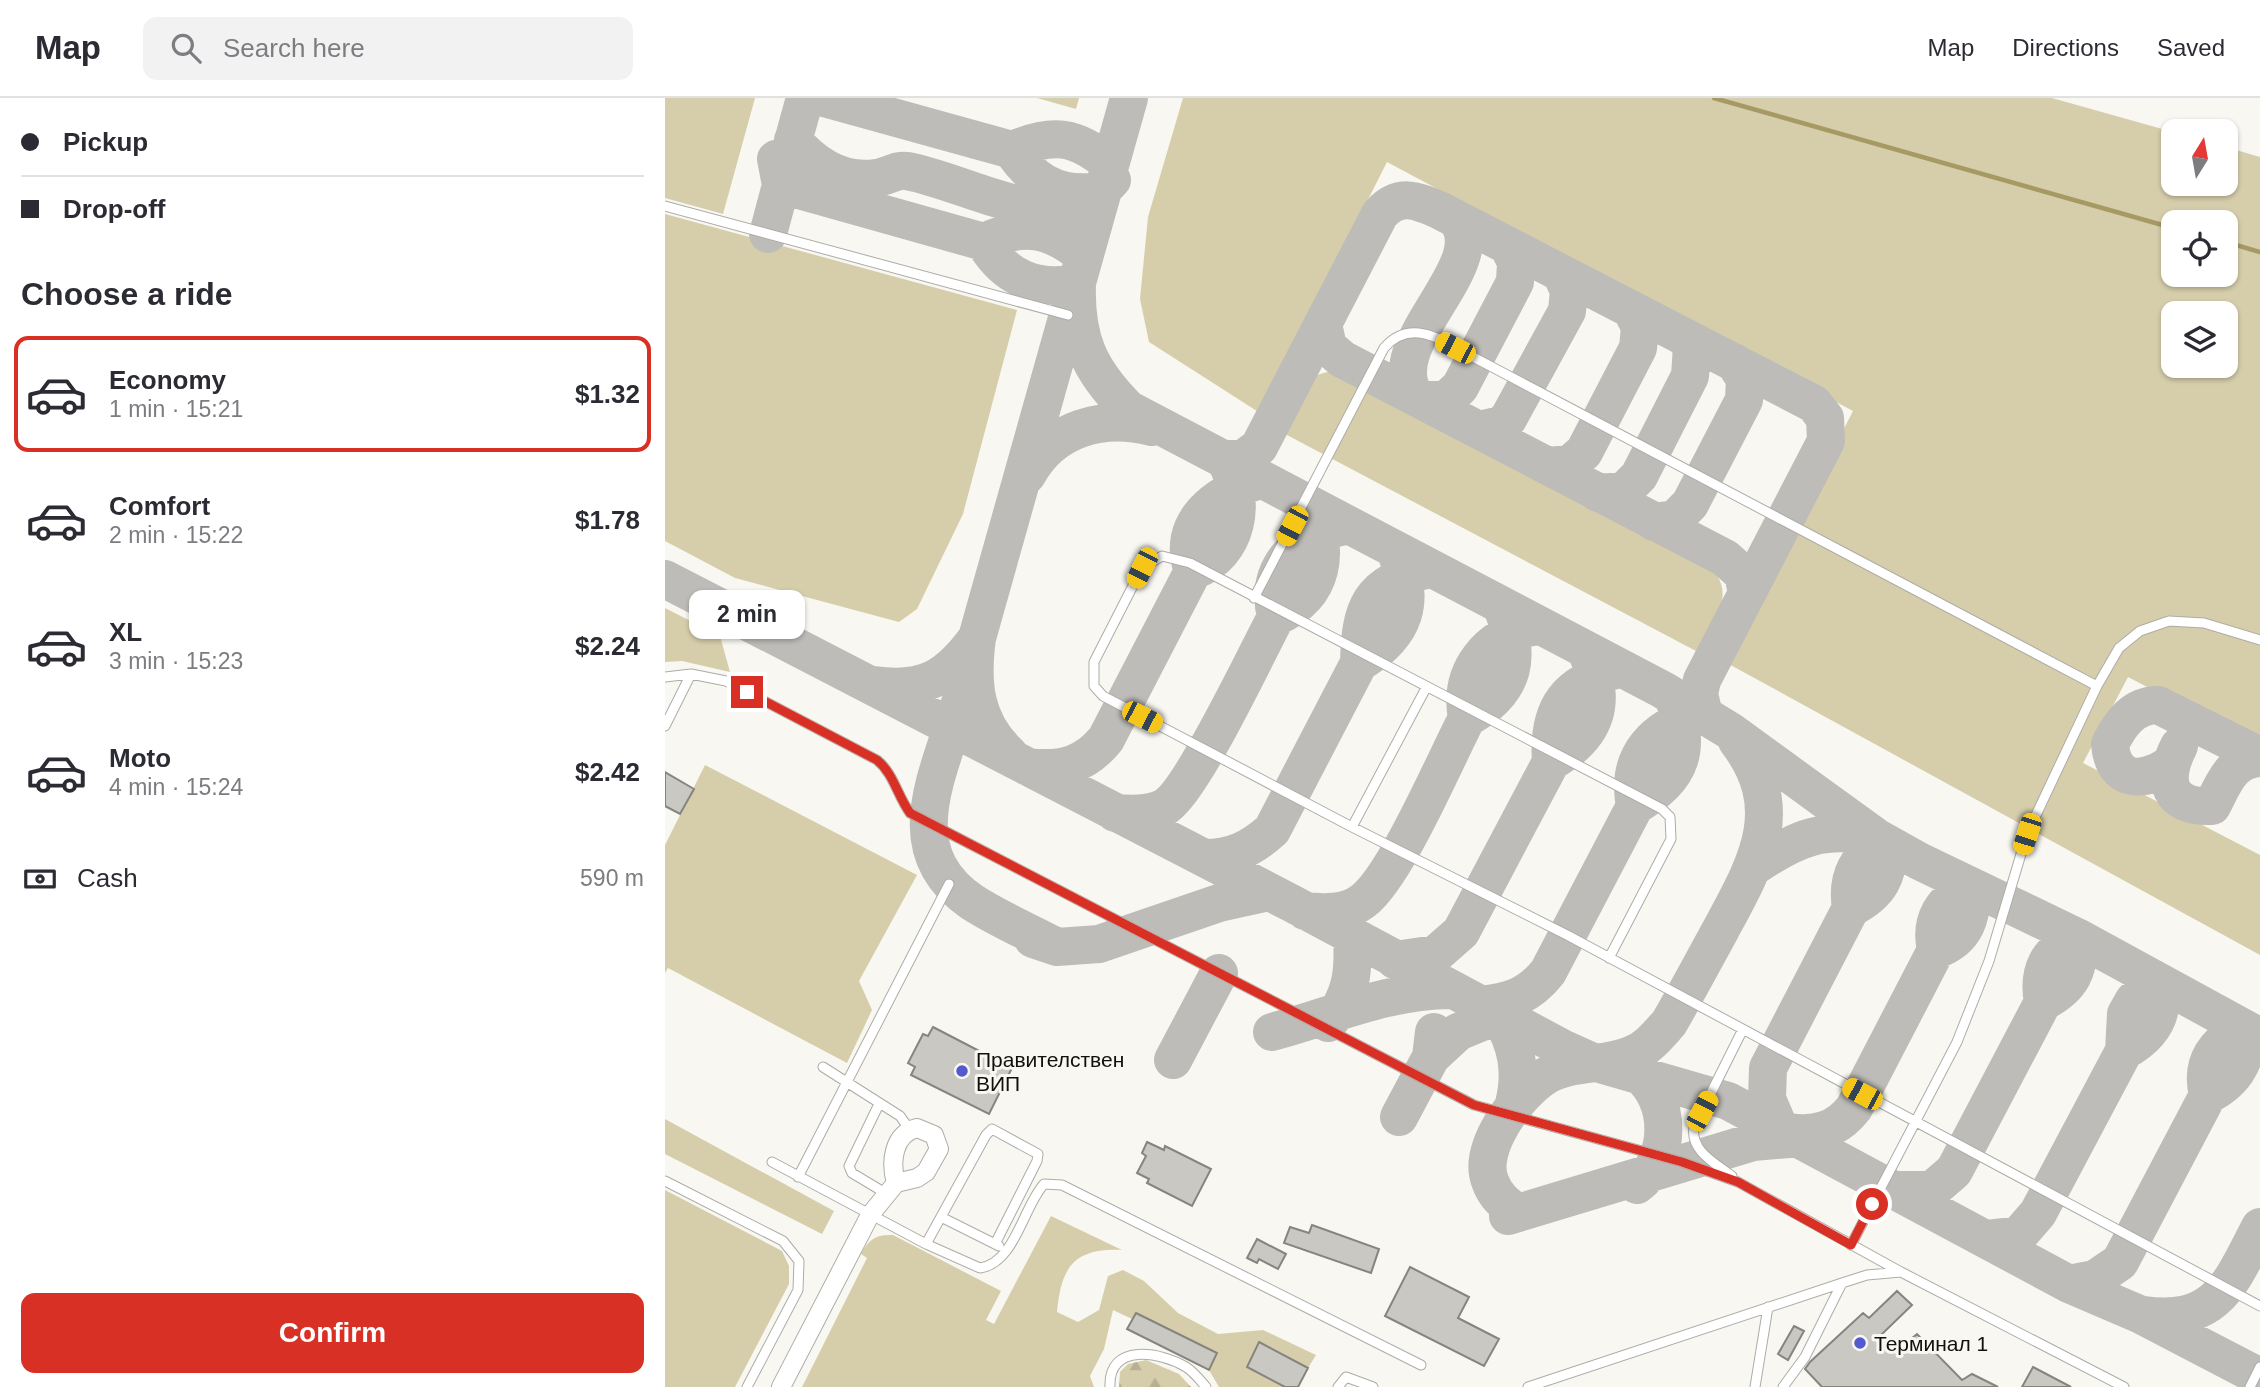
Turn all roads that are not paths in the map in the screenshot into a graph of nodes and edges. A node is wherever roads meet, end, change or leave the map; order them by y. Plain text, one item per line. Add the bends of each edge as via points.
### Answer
1 (665, 206) edge
2 (1068, 315) dead end
3 (1254, 598) junction
4 (2260, 640) edge
5 (691, 674) junction
6 (665, 677) edge
7 (2097, 686) junction
8 (1426, 688) junction
9 (665, 726) edge
10 (1352, 827) junction
11 (949, 884) dead end
12 (1609, 958) junction
13 (1742, 1031) junction
14 (823, 1067) dead end
15 (847, 1084) junction
16 (879, 1104) junction
17 (1914, 1122) junction
18 (910, 1130) junction
19 (772, 1162) dead end
20 (798, 1177) junction
21 (665, 1181) edge
22 (1738, 1182) junction
23 (891, 1188) junction
24 (870, 1214) junction
25 (941, 1217) junction
26 (926, 1244) junction
27 (995, 1244) junction
28 (1851, 1245) junction
29 (1006, 1250) junction
30 (1901, 1272) junction
31 (1842, 1283) junction
32 (2260, 1306) edge
33 (1768, 1307) junction
34 (1421, 1365) dead end
35 (2260, 1367) edge
36 (747, 1387) edge
37 (781, 1387) edge
38 (1110, 1387) edge
39 (1206, 1387) edge
40 (1338, 1387) edge
41 (1373, 1387) edge
42 (1528, 1387) edge
43 (1755, 1387) edge
44 (1783, 1387) edge
45 (2124, 1387) edge
46 (2250, 1387) edge

1 - 2 lane
3 - 7 lane via 1384,348 1394,336 1408,332 1435,337 1486,363
3 - 8 lane
3 - 10 lane via 1174,557 1152,559 1142,568 1094,662 1094,686 1121,706
4 - 7 lane via 2204,623 2169,621 2140,631 2119,648
5 - 6 lane
5 - 9 lane
5 - 22 lane via 726,681 877,760 889,770 910,813 1474,1105 1682,1162
7 - 17 lane via 2027,834 1974,1002
8 - 10 lane
8 - 12 lane via 1645,800 1669,817 1671,839
10 - 12 lane
11 - 15 lane
12 - 13 lane
13 - 17 lane
13 - 22 lane via 1692,1137 1695,1146
14 - 15 lane
15 - 16 lane
15 - 20 lane
16 - 18 lane via 900,1116
16 - 23 lane via 849,1167 852,1173
17 - 28 lane
17 - 32 lane
18 - 23 street via 894,1154
18 - 23 street via 934,1135 938,1155 926,1172
19 - 20 lane
20 - 24 lane
21 - 36 lane via 783,1241 799,1261 798,1290
22 - 28 lane
23 - 24 street
24 - 26 lane
24 - 37 street
25 - 26 lane
25 - 27 lane
25 - 27 lane via 986,1135 992,1129 1000,1131 1038,1154
26 - 29 lane via 980,1268 996,1262
27 - 29 lane
28 - 30 lane
29 - 34 lane via 1038,1191 1045,1185 1062,1185
30 - 31 lane
30 - 45 lane
31 - 33 lane
31 - 44 lane via 1805,1357
33 - 42 lane
33 - 43 lane
35 - 46 lane
38 - 39 lane via 1114,1367 1124,1357 1142,1353 1189,1368
40 - 41 lane via 1346,1377

